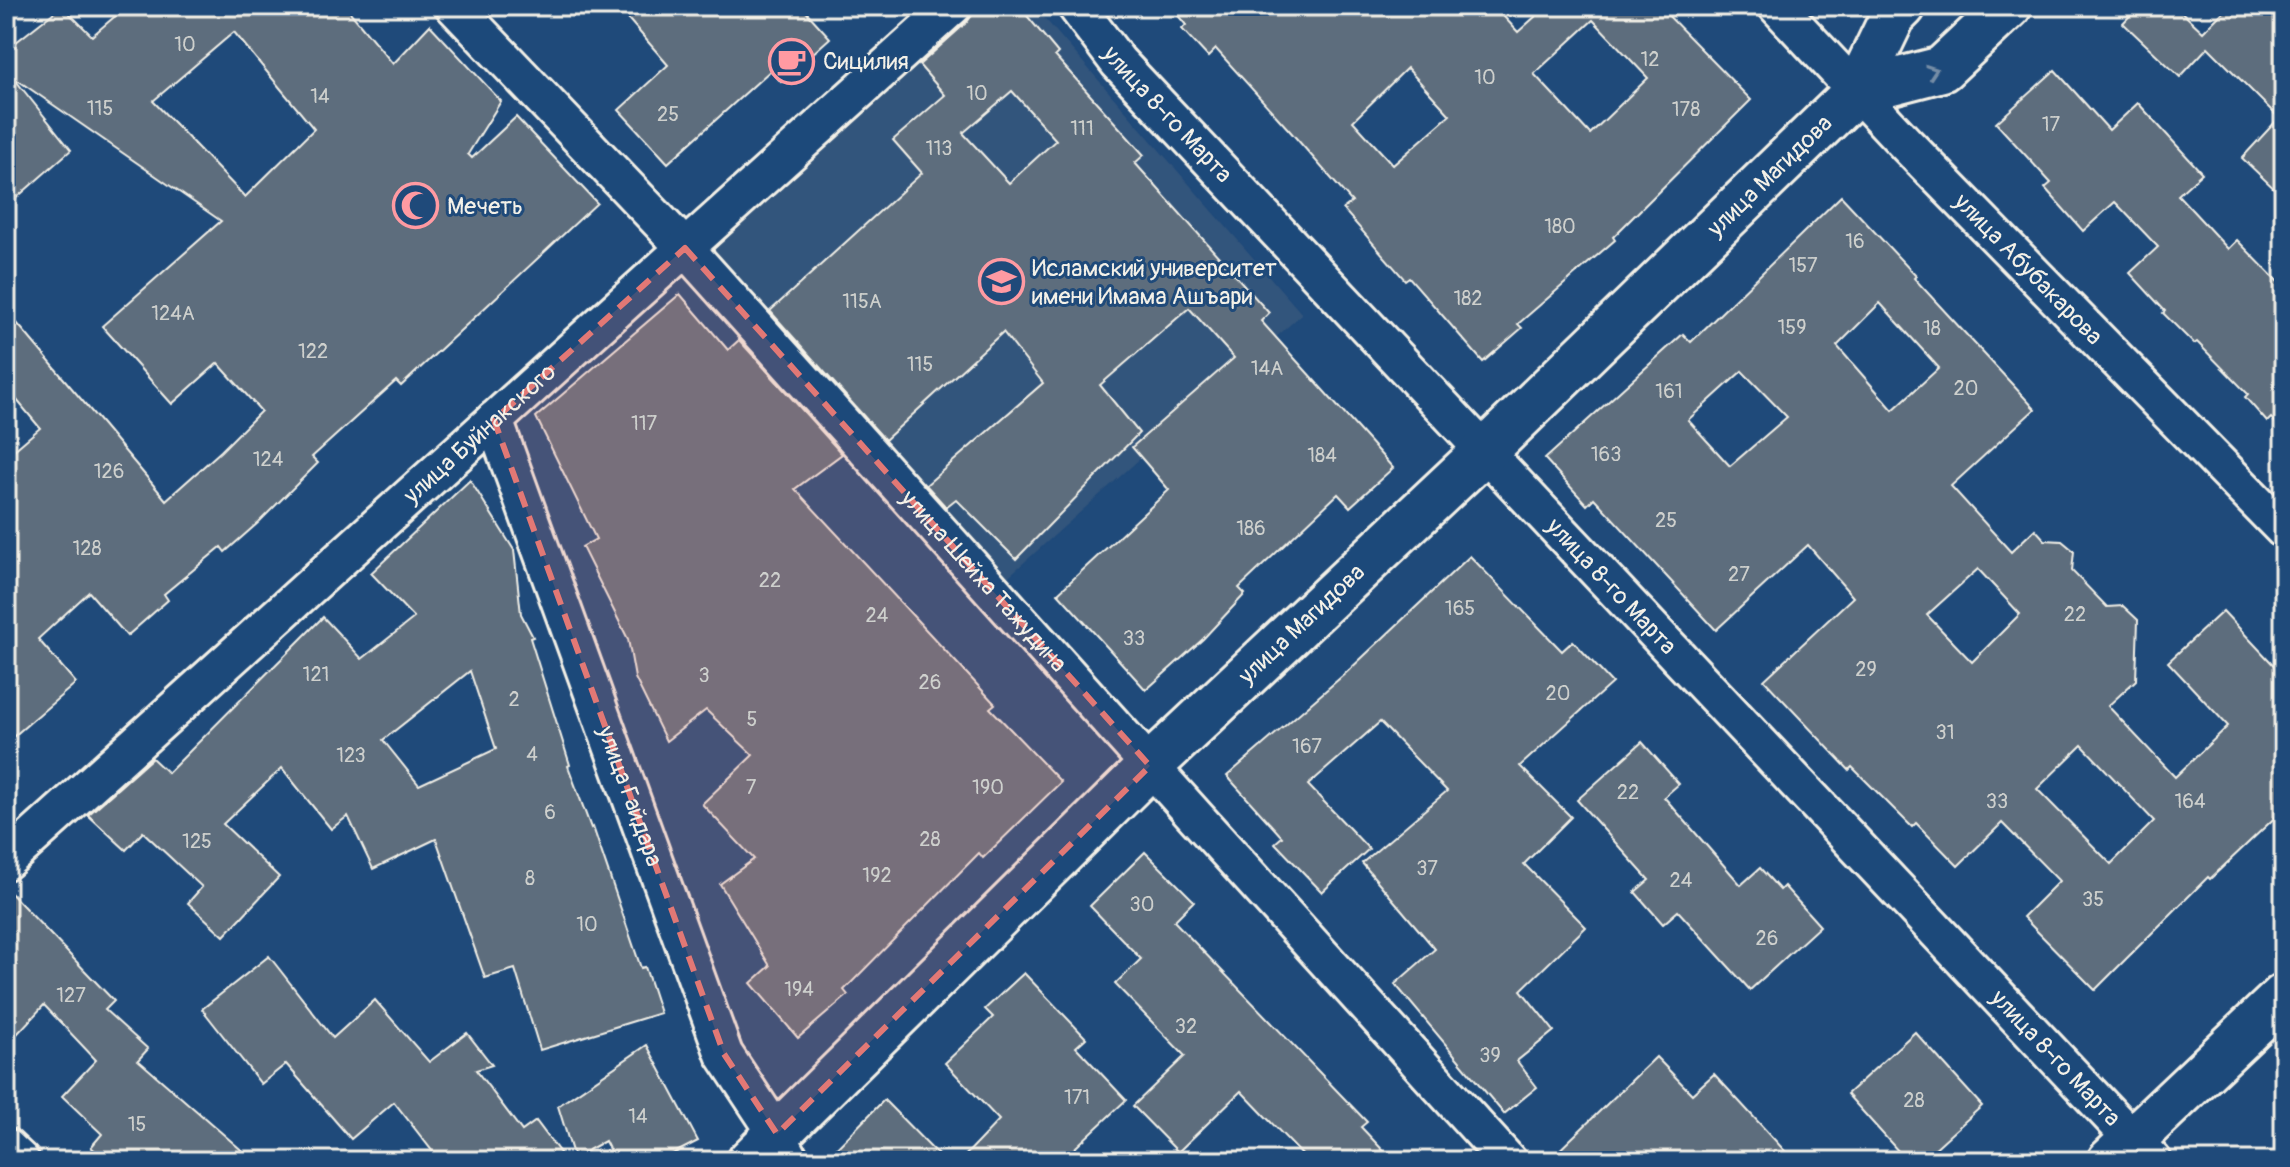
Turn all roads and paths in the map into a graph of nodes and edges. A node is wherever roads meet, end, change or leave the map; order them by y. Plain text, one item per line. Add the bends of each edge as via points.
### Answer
1 (454, 6) edge
2 (953, 6) edge
3 (1076, 6) edge
4 (1777, 6) edge
5 (1903, 6) edge
6 (2009, 6) edge
7 (1857, 91) junction
8 (685, 248) junction
9 (494, 420) junction
10 (1485, 451) junction
11 (2284, 530) edge
12 (1150, 766) junction
13 (6, 861) edge
14 (2284, 996) edge
15 (6, 1147) edge
16 (773, 1152) edge
17 (2132, 1154) edge
18 (21, 1161) edge
19 (1508, 1161) edge

1 - 8 street, улица Шейха Тажудина
2 - 8 street, улица Буйнакского
3 - 10 street, улица 8-го Марта via 1118,62
4 - 7 street, улица Абубакарова
5 - 7 main road, улица Магидова via 1893,16
7 -> 6 main road, улица Магидова via 1942,69
7 - 10 main road, улица Магидова
7 - 11 street, улица Абубакарова
8 - 9 street, улица Буйнакского
8 - 12 street, улица Шейха Тажудина
9 - 13 street, улица Буйнакского
9 - 16 street, улица Гайдара via 724,1054
10 - 12 main road, улица Магидова
10 - 17 street, улица 8-го Марта
12 - 16 main road, улица Магидова
12 - 19 street, улица Шейха Тажудина
14 - 17 main road
15 - 18 street

